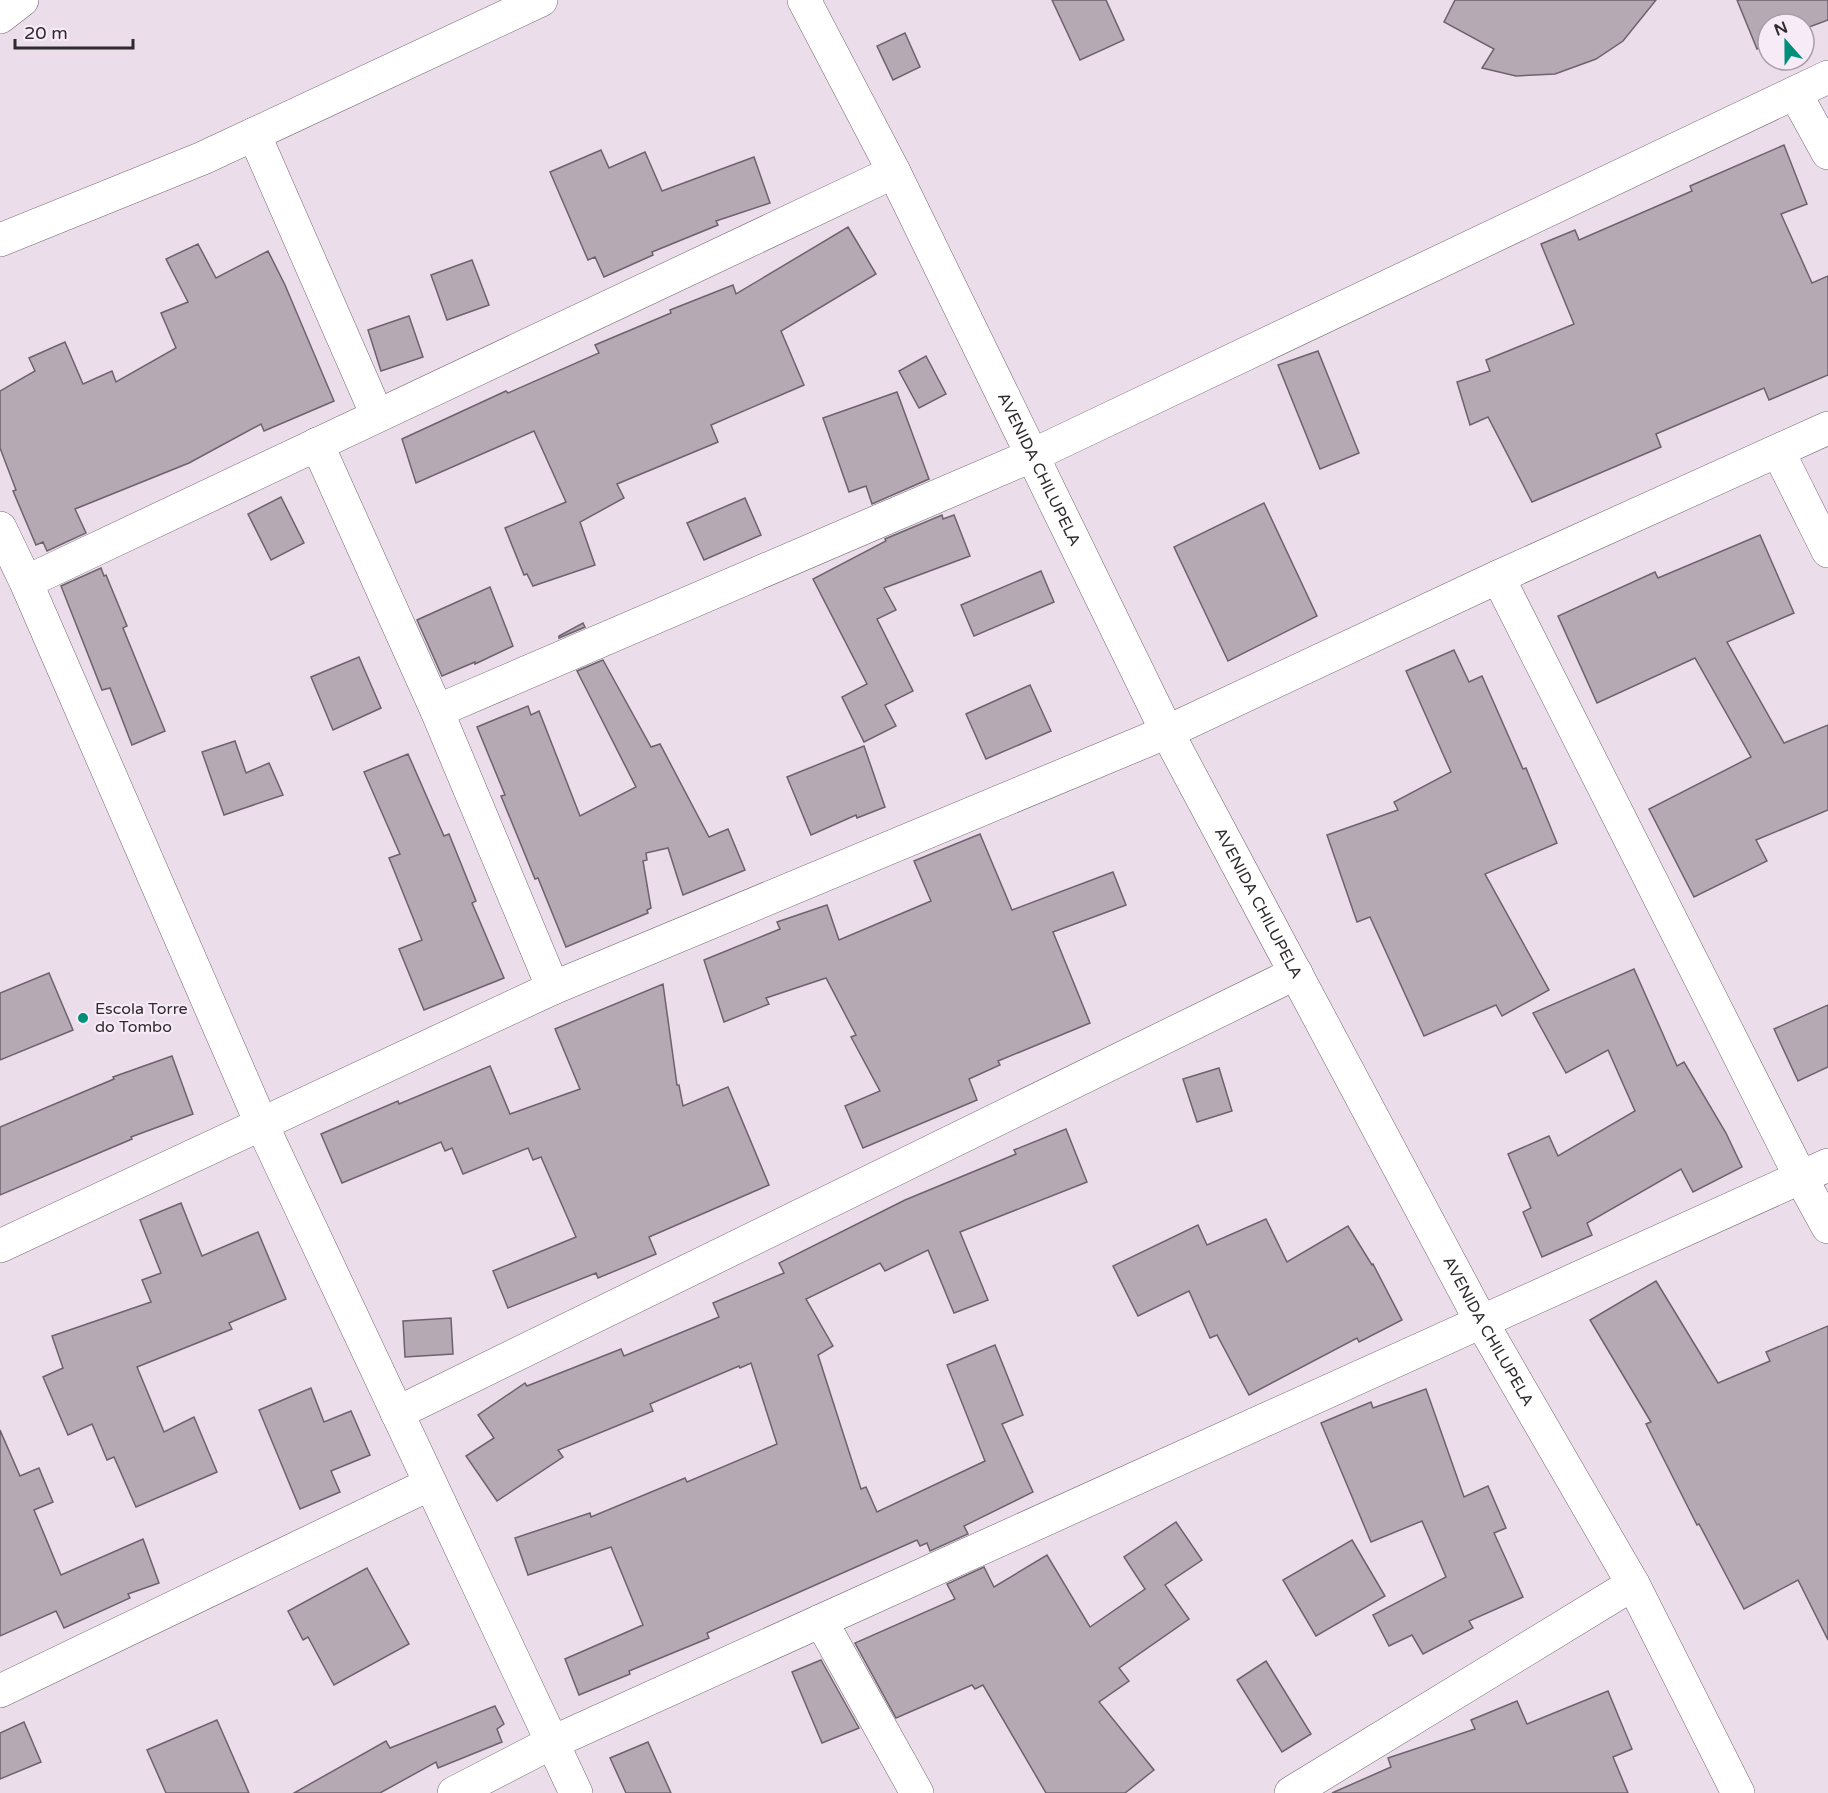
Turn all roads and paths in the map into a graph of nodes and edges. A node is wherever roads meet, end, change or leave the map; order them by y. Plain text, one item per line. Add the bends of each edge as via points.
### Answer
1 (22, 0) edge
2 (541, 0) edge
3 (804, 0) edge
4 (0, 17) edge
5 (1828, 77) edge
6 (1795, 93) junction
7 (254, 134) junction
8 (1828, 153) edge
9 (894, 172) junction
10 (0, 240) edge
11 (377, 415) junction
12 (1828, 428) edge
13 (317, 444) junction
14 (1778, 451) junction
15 (1033, 455) junction
16 (0, 528) edge
17 (1828, 551) edge
18 (1498, 577) junction
19 (26, 582) junction
20 (436, 711) junction
21 (1167, 732) junction
22 (1296, 973) junction
23 (553, 988) junction
24 (261, 1123) junction
25 (1814, 1172) edge
26 (1828, 1227) edge
27 (0, 1246) edge
28 (1482, 1323) junction
29 (397, 1413) junction
30 (430, 1484) junction
31 (1633, 1584) junction
32 (821, 1621) junction
33 (0, 1691) edge
34 (551, 1743) junction
35 (454, 1793) edge
36 (576, 1793) edge
37 (917, 1793) edge
38 (1291, 1793) edge
39 (1738, 1793) edge

1 - 4 street
2 - 7 street
3 - 9 street, AVENIDA CHILUPELA
5 - 6 street
6 - 8 street
6 - 15 street
7 - 10 street
7 - 11 street
9 - 11 street
9 - 15 street, AVENIDA CHILUPELA
11 - 13 street
12 - 14 street
13 - 19 street
13 - 20 street
14 - 17 street
14 - 18 street
15 - 20 street
15 - 21 street, AVENIDA CHILUPELA
16 - 19 street
18 - 21 street
18 - 25 street
19 - 24 street
20 - 23 street
21 - 22 street, AVENIDA CHILUPELA
21 - 23 street
22 - 28 street, AVENIDA CHILUPELA
22 - 29 street
23 - 24 street
24 - 27 street
24 - 29 street
25 - 26 street
25 - 28 street
28 - 31 street, AVENIDA CHILUPELA
28 - 32 street
29 - 30 street
30 - 33 street
30 - 34 street
31 - 38 street
31 - 39 street, AVENIDA CHILUPELA
32 - 34 street
32 - 37 street
34 - 35 street
34 - 36 street

